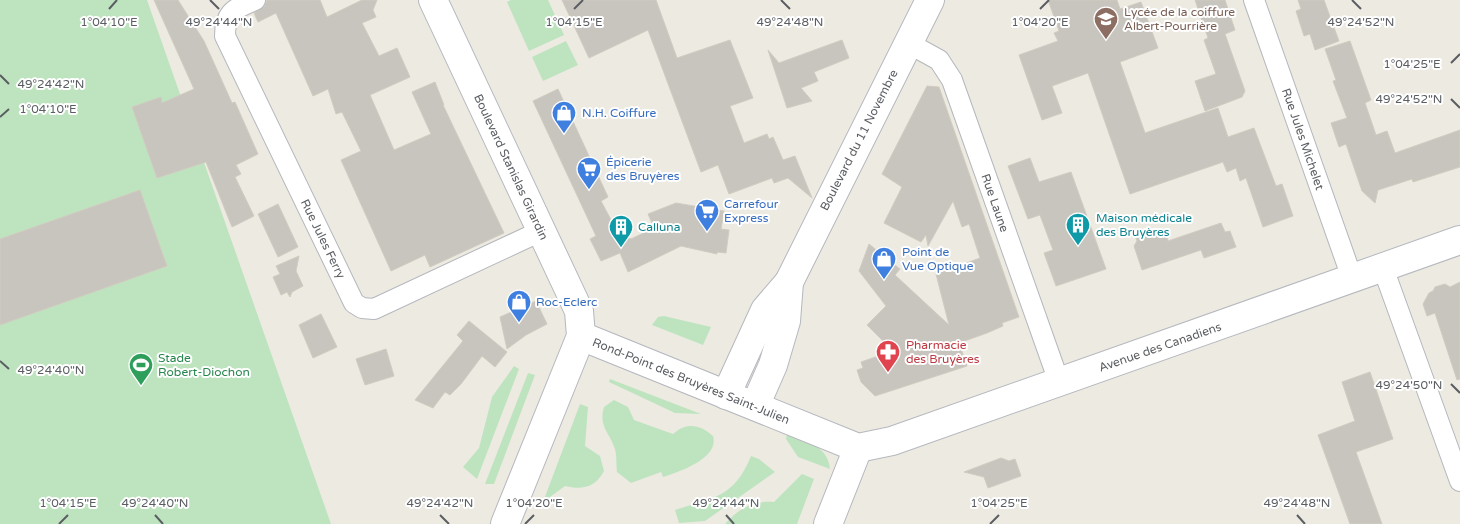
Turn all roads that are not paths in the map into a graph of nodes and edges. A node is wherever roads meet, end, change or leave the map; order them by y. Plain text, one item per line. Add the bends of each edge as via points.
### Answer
1 (255, 0) edge
2 (433, 0) edge
3 (930, 0) edge
4 (1254, 0) edge
5 (908, 43) junction
6 (541, 231) junction
7 (1460, 240) edge
8 (1383, 268) junction
9 (1352, 278) junction
10 (789, 282) junction
11 (581, 336) junction
12 (1059, 382) junction
13 (726, 395) junction
14 (755, 406) junction
15 (858, 448) junction
16 (1460, 481) edge
17 (505, 524) edge
18 (828, 524) edge

1 - 6 street, Rue Jules Ferry via 232,10 225,22 225,36 354,303 374,309
2 - 6 main road, Boulevard Stanislas Girardin
3 - 5 main road, Boulevard du 11 Novembre
4 - 9 street, Rue Jules Michelet
5 - 10 main road, Boulevard du 11 Novembre
5 - 12 street, Rue Laune via 939,60 952,80
6 - 11 main road, Boulevard Stanislas Girardin via 579,311
7 - 8 main road, Avenue des Canadiens
8 - 9 main road, Avenue des Canadiens
8 - 16 street
9 - 12 main road, Avenue des Canadiens
10 - 13 main road, Boulevard du 11 Novembre via 764,310
10 - 14 main road, Boulevard du 11 Novembre via 786,322 773,365
11 - 13 main road, Rond-Point des Bruyères Saint-Julien
11 - 17 main road, Rond-Point des Bruyères Saint-Julien
12 - 15 main road, Avenue des Canadiens via 885,443
13 - 14 main road, Rond-Point des Bruyères Saint-Julien
14 - 15 main road, Rond-Point des Bruyères Saint-Julien
15 - 18 main road

